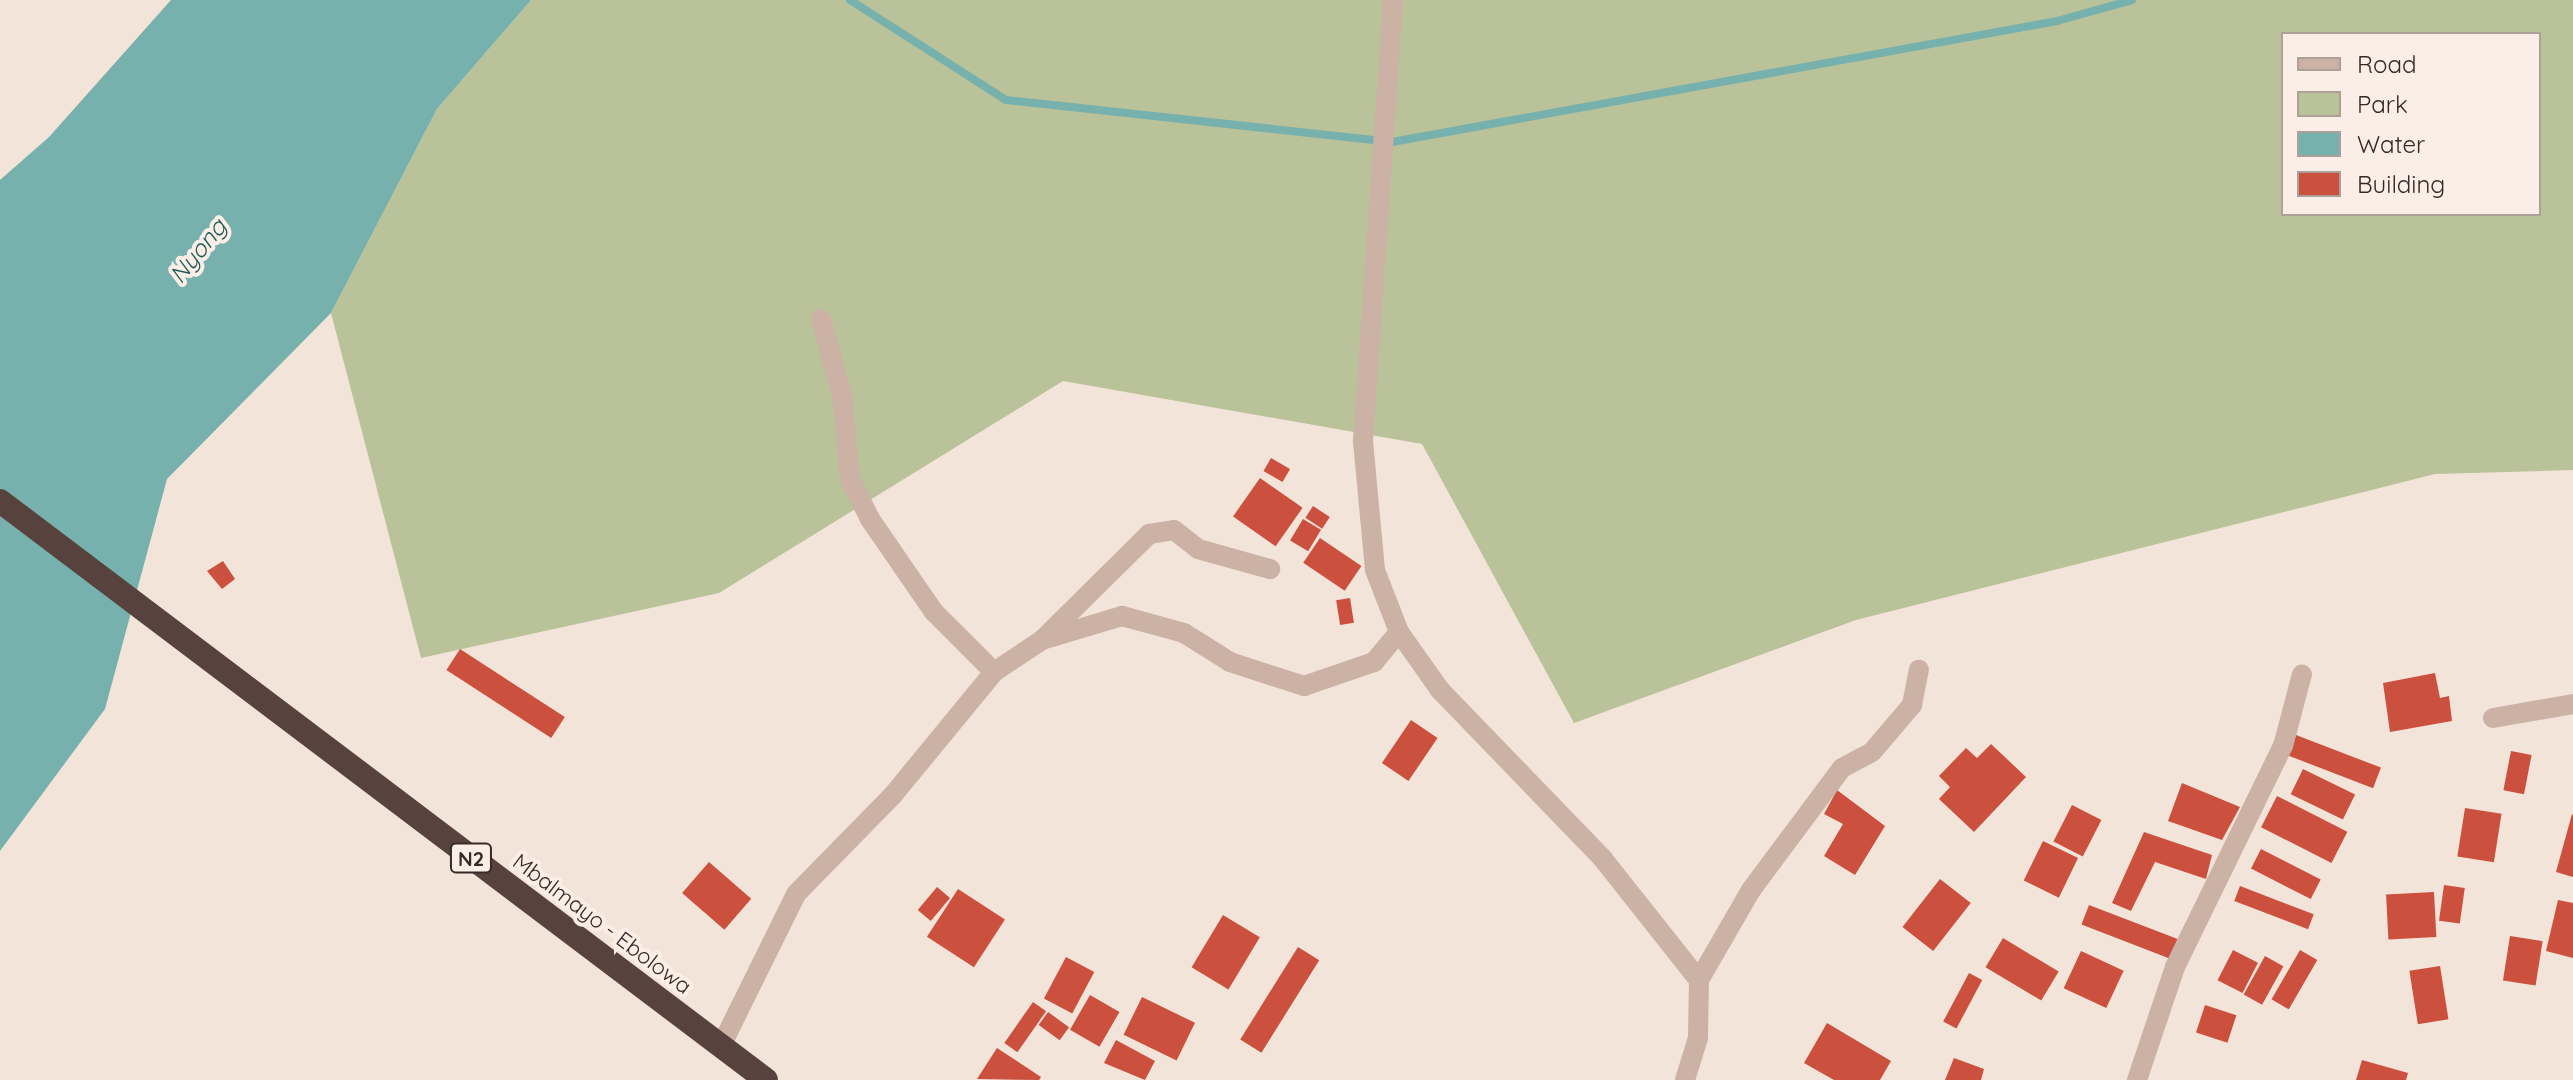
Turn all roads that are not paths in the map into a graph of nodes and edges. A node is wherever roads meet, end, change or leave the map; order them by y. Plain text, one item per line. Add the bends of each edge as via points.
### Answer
1 (1393, 0) edge
2 (821, 319) dead end
3 (0, 501) edge
4 (1270, 569) dead end
5 (1399, 632) junction
6 (1042, 640) junction
7 (1919, 670) dead end
8 (994, 672) junction
9 (2302, 674) dead end
10 (2573, 704) edge
11 (2493, 718) dead end
12 (1699, 980) junction
13 (721, 1046) junction
14 (766, 1080) edge
15 (1685, 1080) edge
16 (2137, 1080) edge

1 - 5 street via 1392,89 1364,500 1375,570
2 - 8 street via 842,395 850,479 870,519 934,612
3 - 13 highway, Mbalmayo - Ebolowa / N2
4 - 6 street via 1198,549 1174,530 1149,534
5 - 6 street via 1374,662 1304,686 1230,662 1184,633 1122,616
5 - 12 street via 1440,690 1603,859
6 - 8 street
7 - 12 street via 1912,705 1872,752 1842,768 1751,890
8 - 13 street via 893,795 796,894
9 - 16 street via 2283,746 2175,967
10 - 11 street
12 - 15 street via 1698,1038
13 - 14 highway, Mbalmayo - Ebolowa / N2

